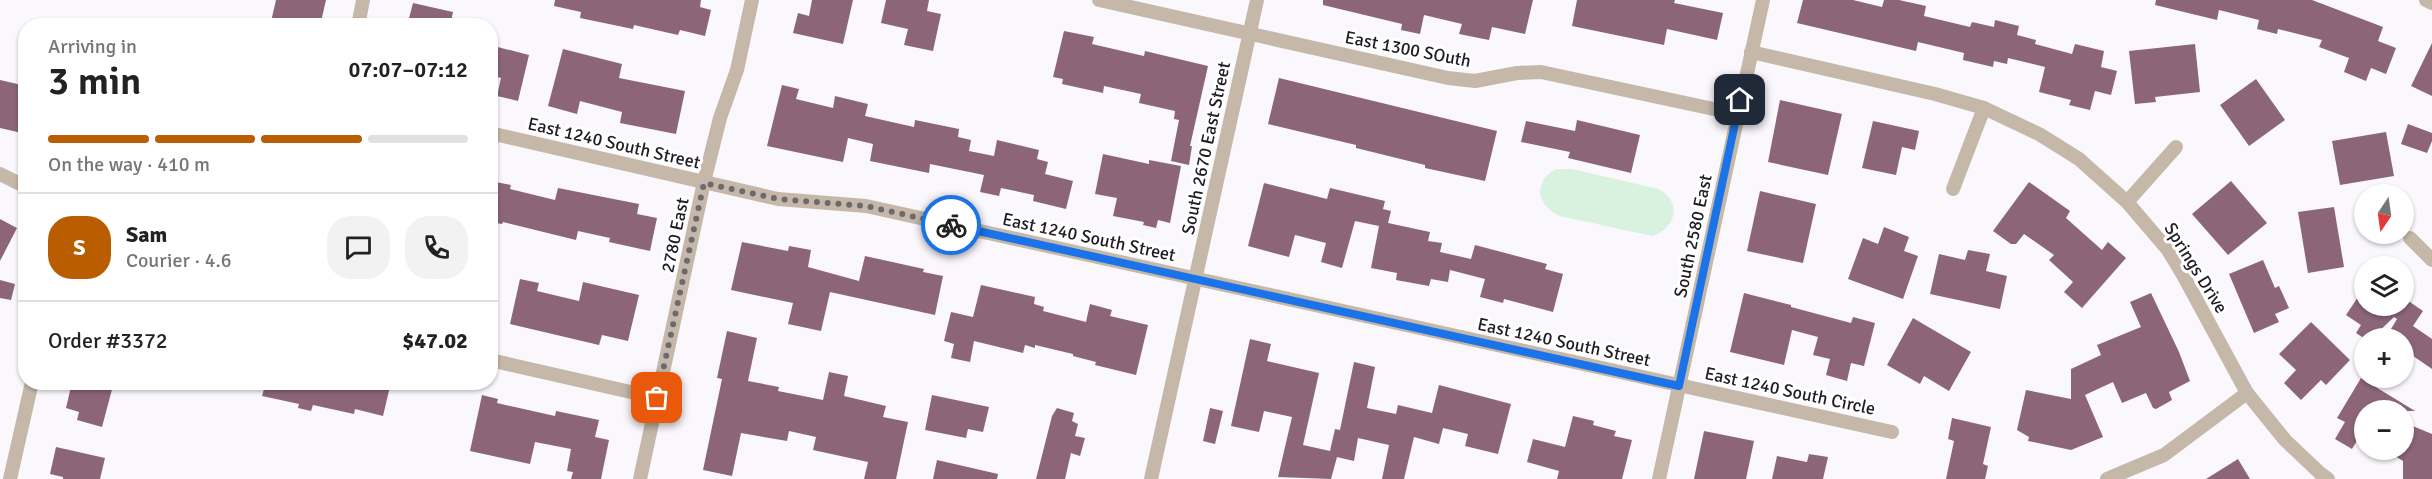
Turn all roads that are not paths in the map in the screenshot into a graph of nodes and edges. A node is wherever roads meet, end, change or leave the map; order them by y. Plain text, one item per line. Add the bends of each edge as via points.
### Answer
1 (363, 0) edge
2 (752, 0) edge
3 (1099, 0) edge
4 (1257, 0) edge
5 (1763, 0) edge
6 (2426, 0) edge
7 (2432, 3) edge
8 (360, 18) edge
9 (1249, 35) junction
10 (1751, 52) junction
11 (1984, 108) junction
12 (1737, 114) junction
13 (498, 135) edge
14 (2176, 147) dead end
15 (0, 174) edge
16 (18, 183) edge
17 (704, 183) junction
18 (1953, 189) dead end
19 (2127, 202) junction
20 (2414, 242) edge
21 (2432, 260) edge
22 (1196, 279) junction
23 (498, 362) edge
24 (1679, 386) junction
25 (30, 390) edge
26 (2247, 393) junction
27 (657, 398) junction
28 (1892, 432) dead end
29 (10, 479) edge
30 (640, 479) edge
31 (1151, 479) edge
32 (1659, 479) edge
33 (2107, 479) edge
34 (2328, 479) edge

1 - 8 street
2 - 17 street, 2780 East via 737,70
3 - 9 street, East 1300 SOuth
4 - 9 street, South 2670 East Street
5 - 10 street, South 2580 East
6 - 7 street
9 - 12 street, East 1300 SOuth via 1448,78 1475,81 1541,72
9 - 22 street, South 2670 East Street
10 - 11 street, Springs Drive
10 - 12 street, South 2580 East
11 - 18 street
11 - 19 street, Springs Drive via 2039,134 2079,159
12 - 24 street, South 2580 East
13 - 17 street, East 1240 South Street
14 - 19 street
15 - 16 street
17 - 22 street, East 1240 South Street via 778,199 866,206
17 - 27 street, 2780 East
19 - 26 street, Springs Drive via 2168,250
20 - 21 street
22 - 24 street, East 1240 South Street
22 - 31 street, South 2670 East Street
23 - 27 street
24 - 28 street, East 1240 South Circle
24 - 32 street, South 2580 East
25 - 29 street
26 - 33 street via 2164,455
26 - 34 street, Springs Drive via 2285,440
27 - 30 street, 2780 East

